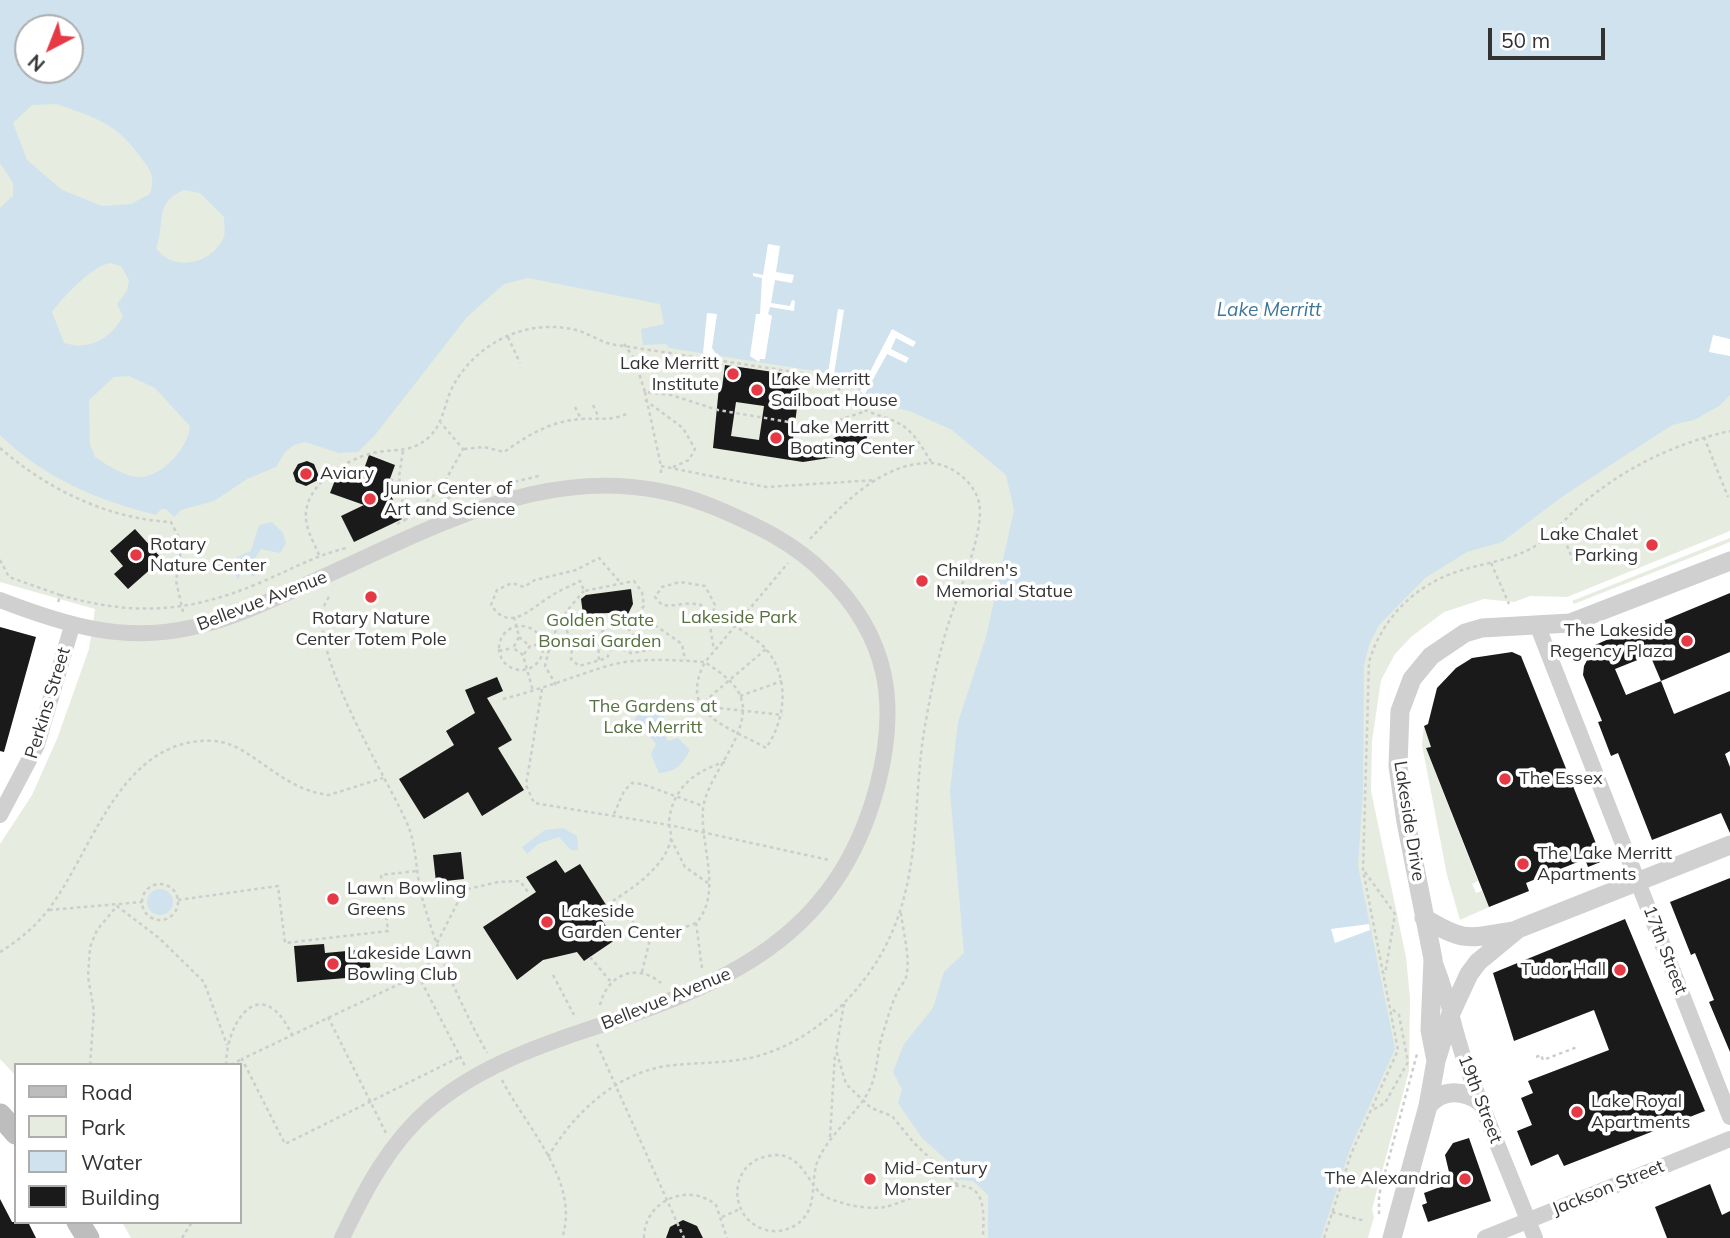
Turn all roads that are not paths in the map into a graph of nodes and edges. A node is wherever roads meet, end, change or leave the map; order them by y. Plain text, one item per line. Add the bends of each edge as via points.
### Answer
1 (1730, 561) edge
2 (0, 600) edge
3 (72, 626) junction
4 (1538, 627) junction
5 (0, 815) edge
6 (1730, 845) edge
7 (1638, 882) junction
8 (1424, 918) junction
9 (1518, 929) junction
10 (1433, 959) junction
11 (1451, 1013) junction
12 (1436, 1061) junction
13 (1481, 1102) junction
14 (1428, 1106) junction
15 (0, 1115) edge
16 (1730, 1117) edge
17 (14, 1131) edge
18 (1730, 1139) edge
19 (1528, 1221) junction
20 (342, 1238) edge
21 (1392, 1238) edge
22 (1485, 1238) edge
23 (1535, 1238) edge

1 - 4 street, Lakeside Drive via 1578,620
2 - 3 street, Bellevue Avenue
3 - 5 street, Perkins Street via 37,744
3 - 20 street, Bellevue Avenue via 132,634 215,622 502,500 533,492 603,486 666,491 702,502 800,550 844,593 876,644 886,677 886,749 872,806 846,865 795,929 733,973 642,1011 555,1040 472,1078 431,1107 395,1146 363,1194
4 - 7 street, 17th Street
4 - 8 street, Lakeside Drive via 1482,628 1465,633 1431,656 1412,678 1405,695 1398,727 1400,786
6 - 7 street
7 - 9 street
7 - 16 street, 17th Street
8 - 9 street via 1466,939
8 - 10 street, Lakeside Drive
9 - 11 street, Lakeside Drive via 1469,974
10 - 11 street, 19th Street via 1447,989
10 - 12 street, Lakeside Drive via 1430,1030
11 - 12 street, Lakeside Drive
11 - 13 street, 19th Street
12 - 14 street, Lakeside Drive
13 - 14 street via 1468,1094 1452,1093
13 - 19 street, 19th Street
14 - 21 street, Lakeside Drive
15 - 17 main road
18 - 19 street, Jackson Street
19 - 22 street, Jackson Street
19 - 23 street, 19th Street

